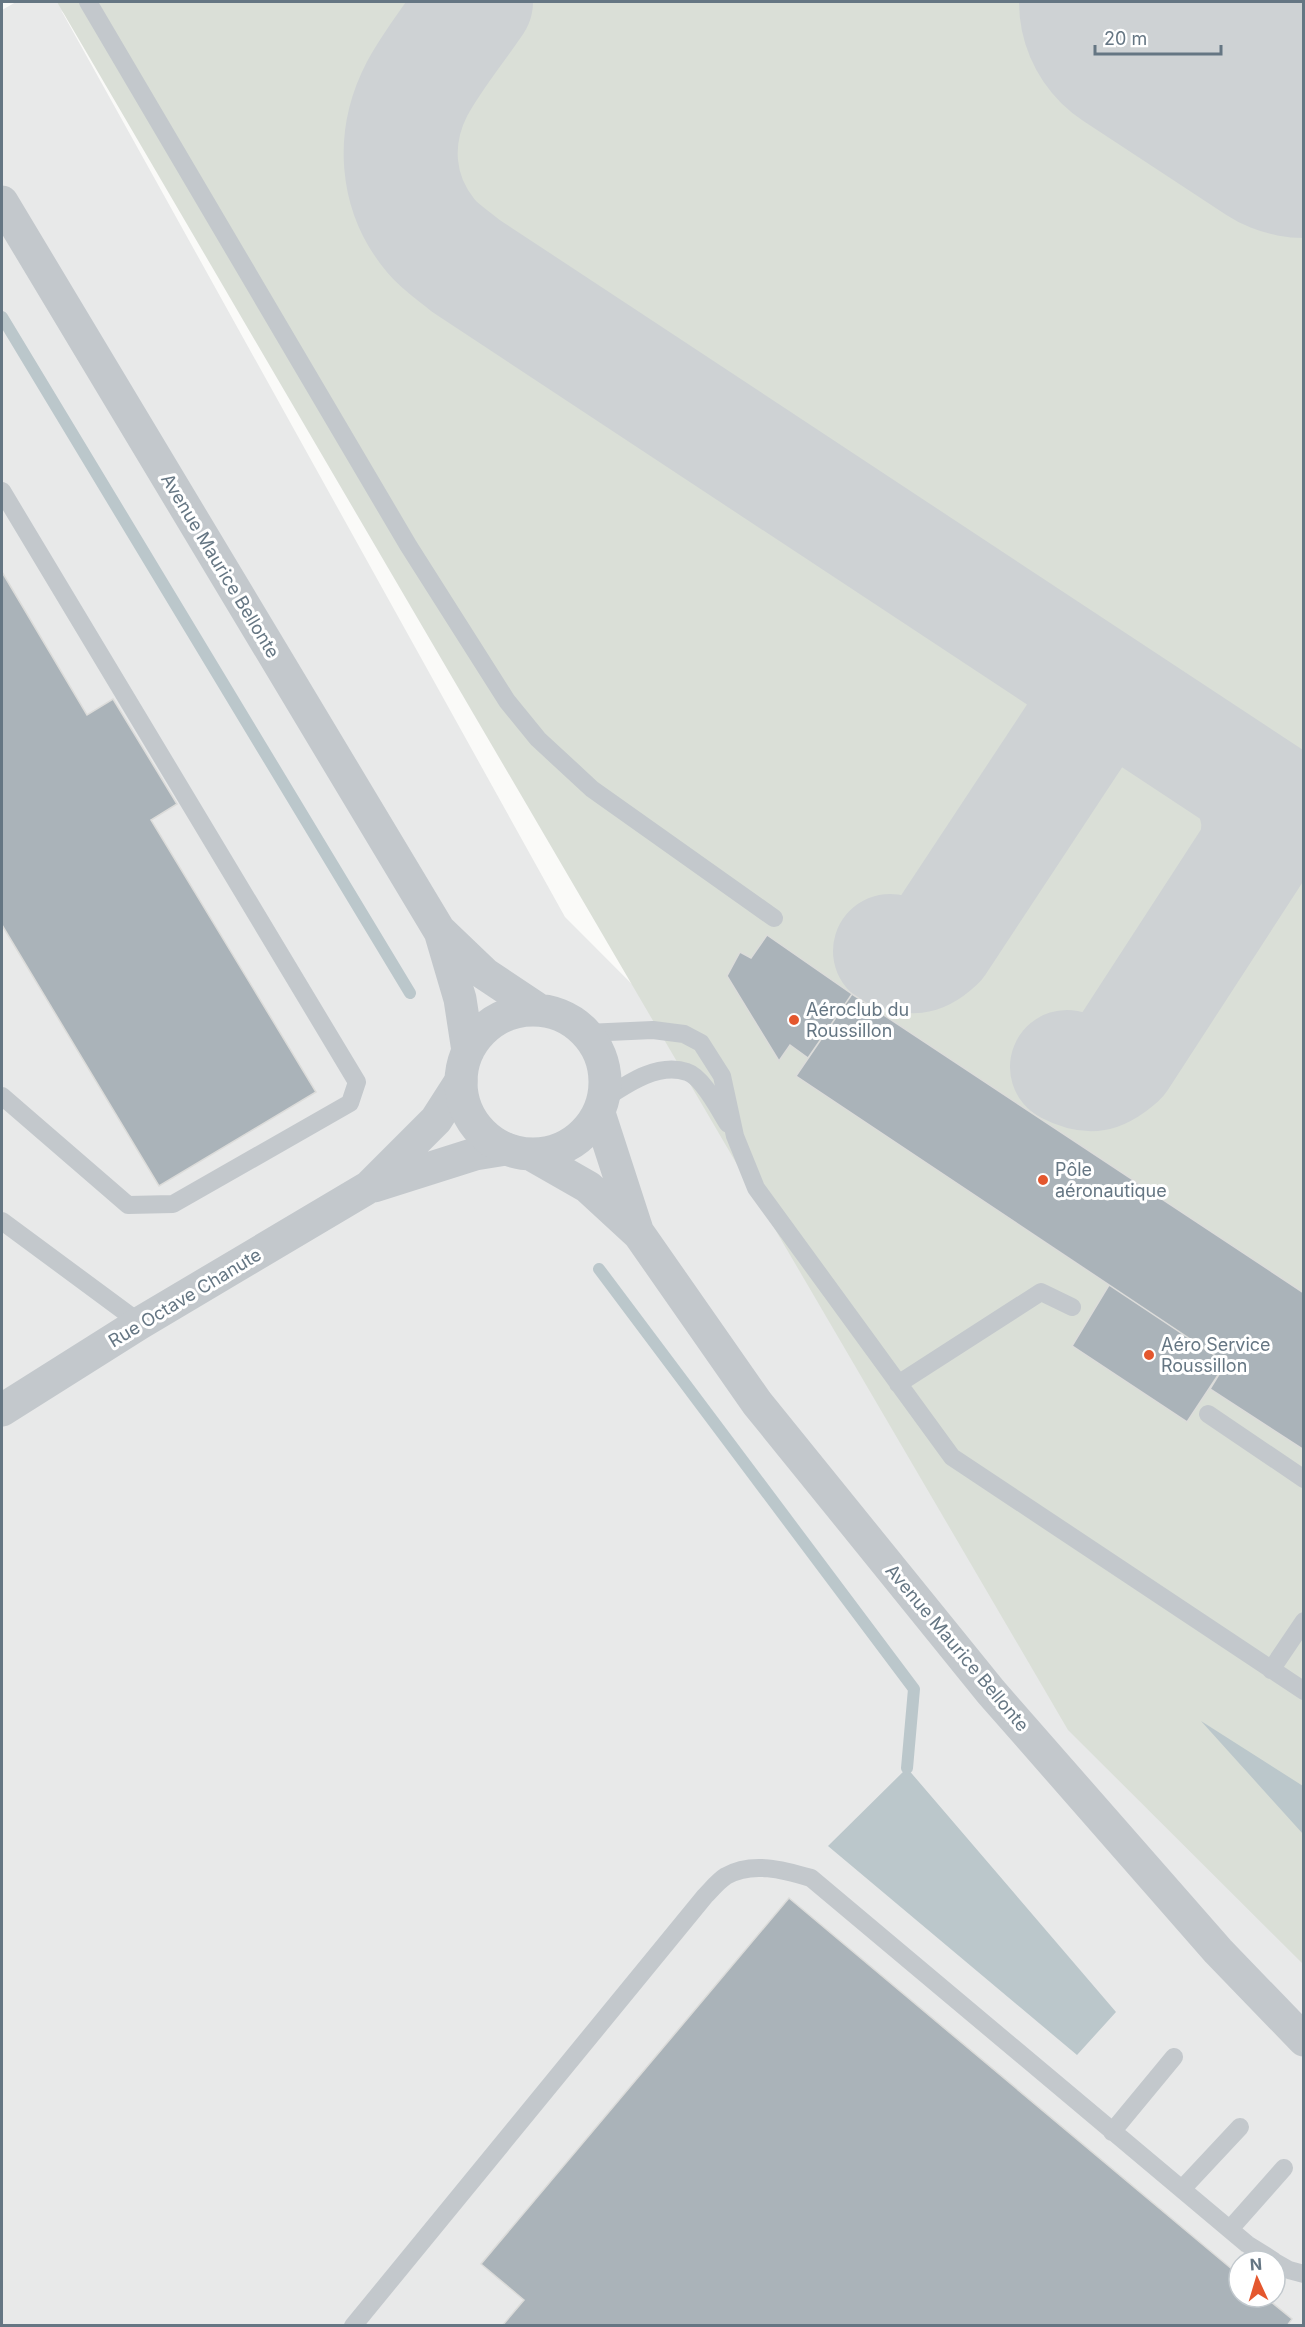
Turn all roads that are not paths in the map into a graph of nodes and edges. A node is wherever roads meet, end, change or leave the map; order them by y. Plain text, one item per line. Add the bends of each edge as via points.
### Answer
1 (88, 2) edge
2 (2, 202) edge
3 (2, 491) edge
4 (774, 918) dead end
5 (440, 930) junction
6 (539, 1010) junction
7 (586, 1033) junction
8 (465, 1066) junction
9 (2, 1096) edge
10 (602, 1106) junction
11 (735, 1136) junction
12 (519, 1152) junction
13 (369, 1187) junction
14 (2, 1221) edge
15 (639, 1234) junction
16 (1072, 1307) dead end
17 (140, 1323) junction
18 (898, 1384) junction
19 (2, 1410) edge
20 (1208, 1414) dead end
21 (1304, 1479) edge
22 (1304, 1621) edge
23 (1271, 1670) junction
24 (1304, 1691) edge
25 (1304, 2040) edge
26 (1174, 2057) dead end
27 (1240, 2127) dead end
28 (1112, 2132) junction
29 (1284, 2168) dead end
30 (1182, 2189) junction
31 (1230, 2229) junction
32 (1255, 2249) edge
33 (1287, 2269) edge
34 (1304, 2274) edge
35 (353, 2325) edge

1 - 4 lane via 408,545 507,701 538,739 592,789
2 - 5 street, Avenue Maurice Bellonte
3 - 9 lane via 357,1082 350,1103 173,1204 128,1205
5 - 6 street, Avenue Maurice Bellonte via 484,974
5 - 8 street, Avenue Maurice Bellonte via 460,999
6 - 7 street via 572,1021
6 - 8 street via 498,1019 480,1033
7 - 10 street via 599,1052 606,1075
7 - 11 lane via 653,1030 684,1034 701,1043 722,1076
8 - 12 street via 464,1102 472,1122 487,1138
8 - 13 street, Rue Octave Chanute via 436,1120
10 - 11 lane via 631,1081 663,1070 688,1072 706,1089
10 - 12 street via 587,1130 572,1143 553,1152
10 - 15 street, Avenue Maurice Bellonte
11 - 18 lane via 756,1188
12 - 13 street, Rue Octave Chanute via 475,1154
12 - 15 street, Avenue Maurice Bellonte via 588,1187
13 - 17 street, Rue Octave Chanute
14 - 17 lane
15 - 25 street, Avenue Maurice Bellonte via 757,1403 991,1692 1218,1951
16 - 18 lane via 1041,1292
17 - 19 street, Rue Octave Chanute
18 - 23 lane via 952,1457
20 - 21 lane
22 - 23 lane
23 - 24 lane
26 - 28 lane
27 - 30 lane
28 - 30 lane
28 - 35 lane via 810,1878 776,1868 745,1870 725,1877 705,1896
29 - 31 lane
30 - 31 lane
31 - 32 lane
33 - 34 lane

